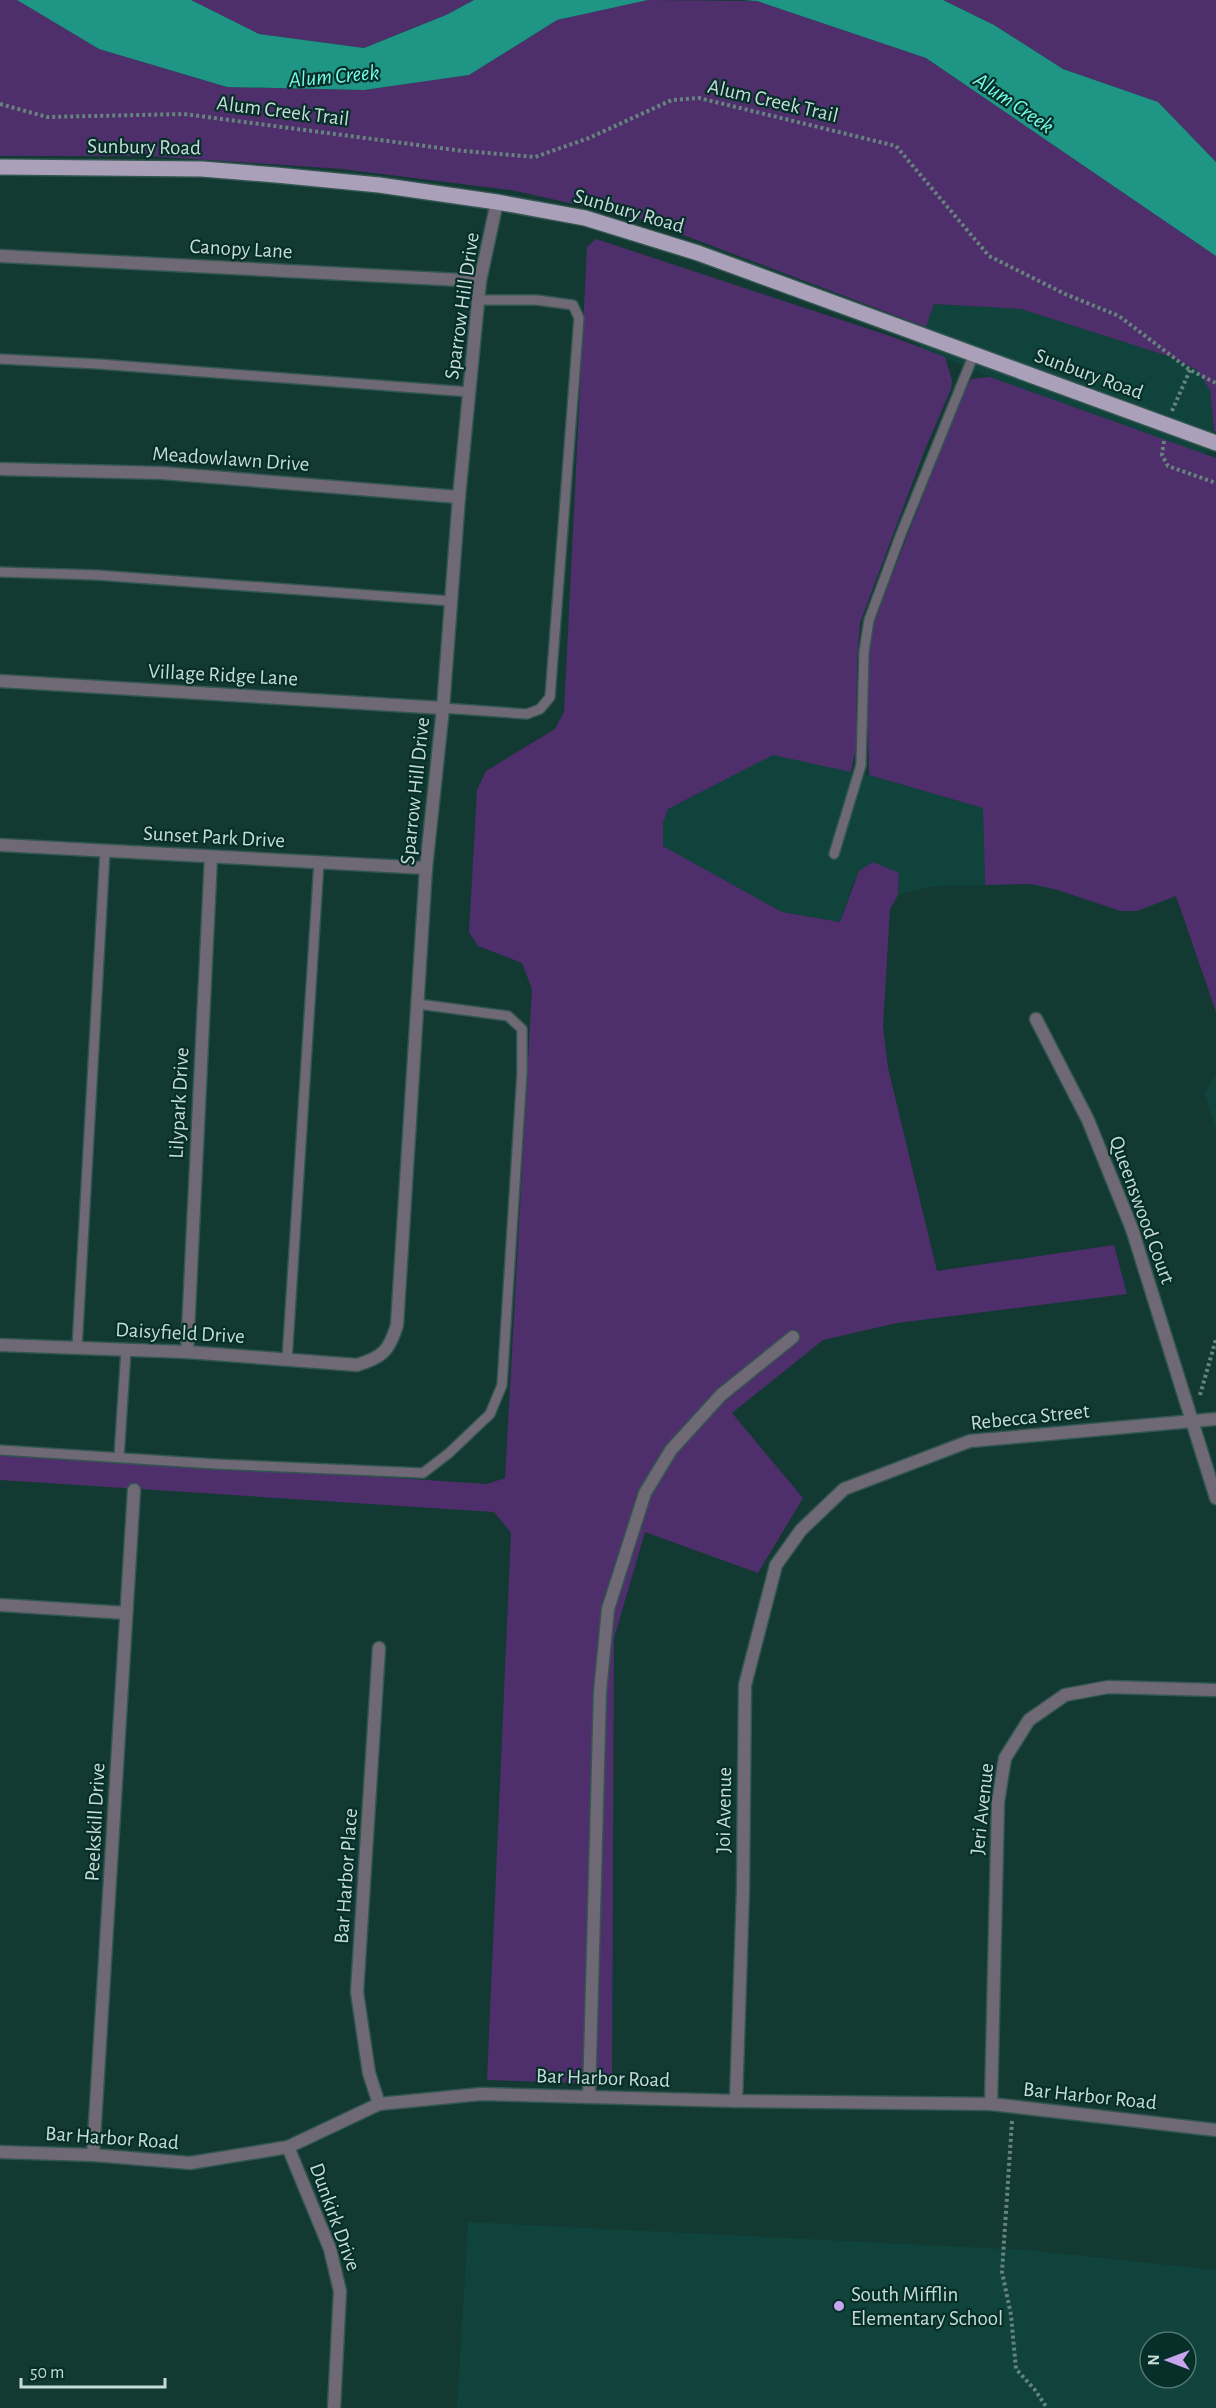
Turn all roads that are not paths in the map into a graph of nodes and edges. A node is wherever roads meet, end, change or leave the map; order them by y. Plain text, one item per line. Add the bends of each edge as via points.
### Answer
1 (0, 167) edge
2 (497, 202) junction
3 (0, 256) edge
4 (480, 281) junction
5 (478, 300) junction
6 (974, 354) junction
7 (0, 359) edge
8 (470, 392) junction
9 (1216, 443) edge
10 (0, 469) edge
11 (459, 496) junction
12 (0, 572) edge
13 (451, 601) junction
14 (0, 681) edge
15 (443, 708) junction
16 (0, 845) edge
17 (105, 851) junction
18 (834, 854) dead end
19 (211, 857) junction
20 (319, 862) junction
21 (426, 868) junction
22 (418, 1004) junction
23 (1036, 1019) dead end
24 (793, 1337) dead end
25 (0, 1345) edge
26 (77, 1348) junction
27 (126, 1350) junction
28 (187, 1352) junction
29 (287, 1360) junction
30 (357, 1365) joint
31 (1216, 1419) edge
32 (1193, 1421) junction
33 (0, 1450) edge
34 (119, 1457) junction
35 (134, 1490) dead end
36 (1216, 1498) edge
37 (801, 1530) joint
38 (0, 1605) edge
39 (126, 1613) junction
40 (379, 1648) dead end
41 (1216, 1689) edge
42 (589, 2097) junction
43 (736, 2101) junction
44 (379, 2104) junction
45 (991, 2104) junction
46 (1216, 2130) edge
47 (288, 2147) junction
48 (0, 2152) edge
49 (93, 2155) junction
50 (334, 2408) edge

1 - 2 main road, Sunbury Road via 202,169 379,185
2 - 4 street, Sparrow Hill Drive
2 - 6 main road, Sunbury Road via 585,218 698,254
3 - 4 street, Canopy Lane
4 - 5 street, Sparrow Hill Drive
5 - 8 street, Sparrow Hill Drive
5 - 15 lane via 537,300 573,305 579,318 550,696 540,709 527,714
6 - 9 main road, Sunbury Road
6 - 18 lane via 869,620 864,652 861,765
7 - 8 lane
8 - 11 street, Sparrow Hill Drive
10 - 11 street, Meadowlawn Drive via 162,473
11 - 13 street, Sparrow Hill Drive
12 - 13 lane via 96,575
13 - 15 street, Sparrow Hill Drive
14 - 15 street, Village Ridge Lane
15 - 21 street, Sparrow Hill Drive
16 - 17 street, Sunset Park Drive
17 - 19 street, Sunset Park Drive
17 - 26 lane
19 - 20 street, Sunset Park Drive
19 - 28 street, Lilypark Drive
20 - 21 street, Sunset Park Drive
20 - 29 lane
21 - 22 street, Sparrow Hill Drive
22 - 30 street, Sparrow Hill Drive via 397,1325 391,1345 376,1359
22 - 34 lane via 508,1016 522,1029 502,1385 490,1414 423,1473
23 - 32 street, Queenswood Court via 1088,1119 1132,1229
24 - 42 street via 721,1395 671,1450 645,1493 608,1609 600,1692
25 - 26 street, Daisyfield Drive
26 - 27 street, Daisyfield Drive
27 - 28 street, Daisyfield Drive
27 - 34 lane
28 - 29 street, Daisyfield Drive
29 - 30 street, Daisyfield Drive
31 - 32 street, Rebecca Street
32 - 36 street, Queenswood Court
32 - 37 street, Rebecca Street via 970,1441 844,1489
33 - 34 lane
35 - 39 street, Peekskill Drive
37 - 43 street, Joi Avenue via 776,1565 745,1685
38 - 39 street
39 - 49 street, Peekskill Drive
40 - 44 street, Bar Harbor Place via 357,1992 369,2073
41 - 45 street, Jeri Avenue via 1107,1687 1065,1695 1029,1720 1005,1758 998,1802
42 - 43 street, Bar Harbor Road
42 - 44 street, Bar Harbor Road via 481,2094
43 - 45 street, Bar Harbor Road
44 - 47 street, Bar Harbor Road
45 - 46 street, Bar Harbor Road
47 - 49 street, Bar Harbor Road via 190,2163
47 - 50 street, Dunkirk Drive via 330,2250 340,2291
48 - 49 street, Bar Harbor Road

